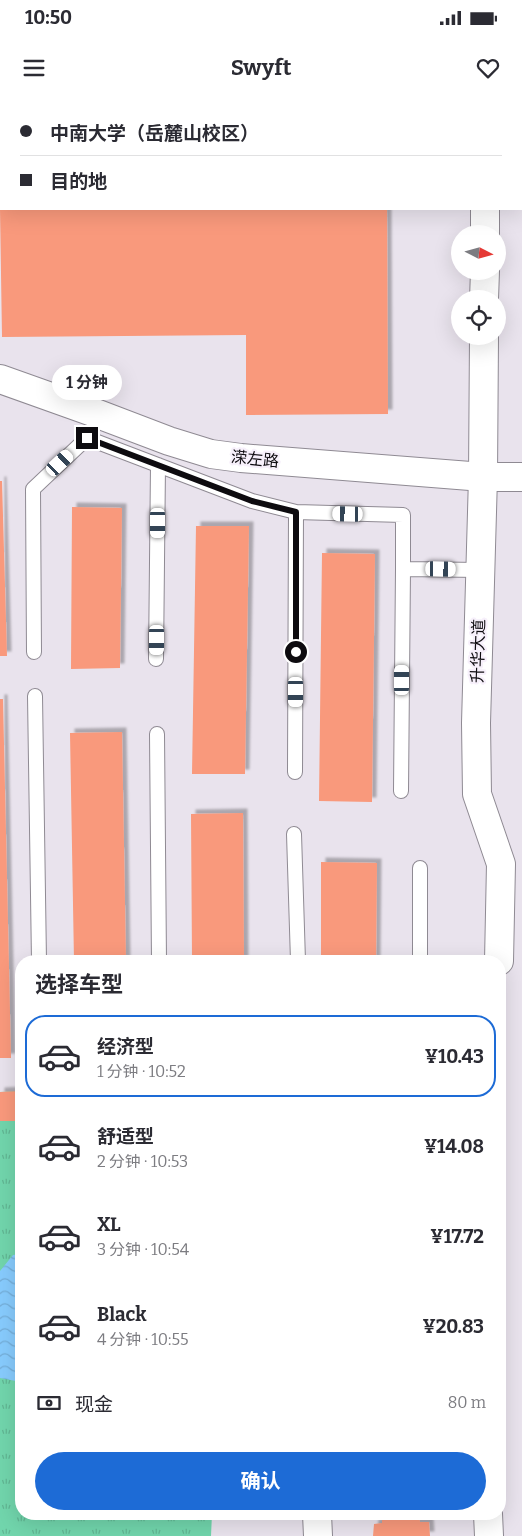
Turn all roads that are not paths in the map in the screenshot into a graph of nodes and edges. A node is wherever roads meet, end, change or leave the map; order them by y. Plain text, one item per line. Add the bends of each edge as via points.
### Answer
1 (485, 210) edge
2 (485, 225) edge
3 (484, 345) edge
4 (0, 379) edge
5 (158, 465) junction
6 (483, 477) junction
7 (522, 477) edge
8 (296, 512) junction
9 (403, 569) junction
10 (480, 570) junction
11 (34, 652) dead end
12 (156, 659) dead end
13 (35, 696) dead end
14 (157, 734) dead end
15 (295, 772) dead end
16 (401, 792) dead end
17 (294, 834) dead end
18 (420, 868) dead end
19 (39, 955) edge
20 (159, 955) edge
21 (298, 955) edge
22 (420, 955) edge
23 (499, 955) edge
24 (317, 1520) edge
25 (488, 1520) edge
26 (318, 1536) edge
27 (489, 1536) edge

1 - 2 street
3 - 6 street, 升华大道
4 - 6 street, 溁左路 via 211,454
5 - 8 lane via 252,501
5 - 11 lane via 87,438 33,489
5 - 12 lane
6 - 7 street, 溁左路
6 - 10 street, 升华大道
8 - 9 lane via 403,515
8 - 15 lane
9 - 10 lane
9 - 16 lane
10 - 23 street, 升华大道 via 477,794 501,864
13 - 19 lane
14 - 20 lane
17 - 21 lane
18 - 22 lane
24 - 26 street
25 - 27 street

